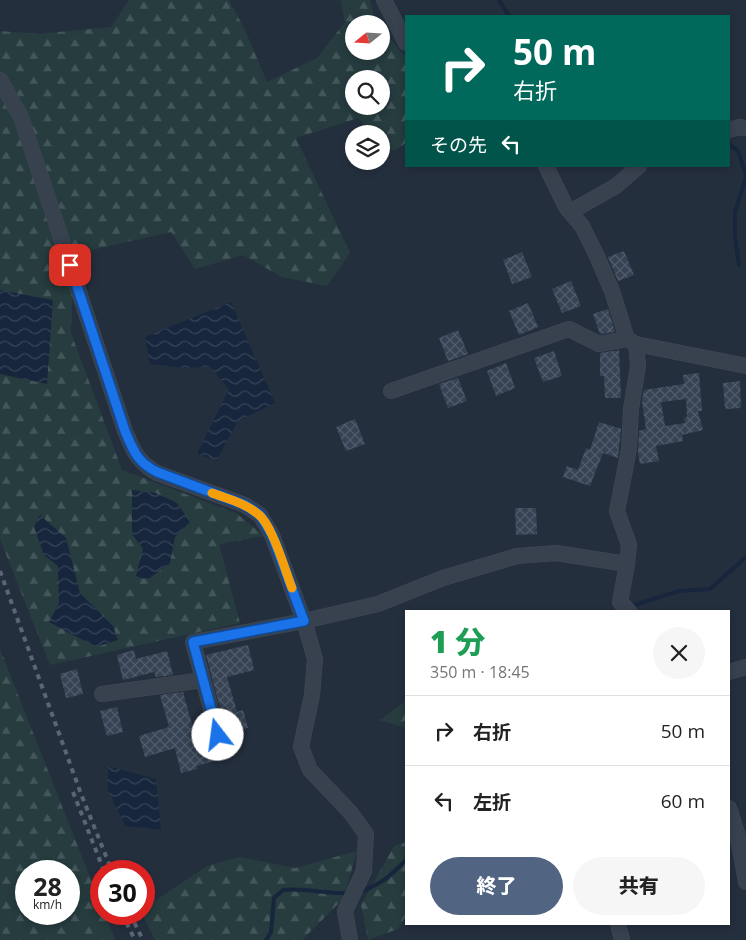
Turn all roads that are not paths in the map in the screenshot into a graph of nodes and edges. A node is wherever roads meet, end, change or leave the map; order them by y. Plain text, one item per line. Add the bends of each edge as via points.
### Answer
1 (384, 0) edge
2 (405, 41) edge
3 (0, 80) edge
4 (746, 128) edge
5 (730, 130) edge
6 (546, 167) edge
7 (638, 167) edge
8 (570, 212) junction
9 (632, 341) junction
10 (746, 366) edge
11 (390, 391) dead end
12 (627, 564) junction
13 (628, 610) edge
14 (304, 621) junction
15 (746, 667) edge
16 (730, 672) edge
17 (203, 680) junction
18 (102, 694) dead end
19 (218, 735) dead end
20 (730, 811) edge
21 (746, 882) edge
22 (618, 925) edge
23 (350, 940) edge
24 (622, 940) edge

1 - 2 street
3 - 14 street via 20,118 135,454 145,466 157,472 245,505 260,515 272,535
4 - 5 street
6 - 8 street
7 - 8 street via 616,186
8 - 9 street via 582,226 596,254
9 - 10 street
9 - 11 street via 599,344 568,329
9 - 12 street via 638,366 629,449 617,510 628,545
12 - 13 street via 620,602
12 - 14 street via 556,553 517,556 443,578 378,604
14 - 17 street via 193,642
14 - 23 street via 315,659 312,696 301,747 310,770 366,834 364,871 345,912
15 - 16 street
17 - 18 street
17 - 19 street
20 - 21 street
22 - 24 street

